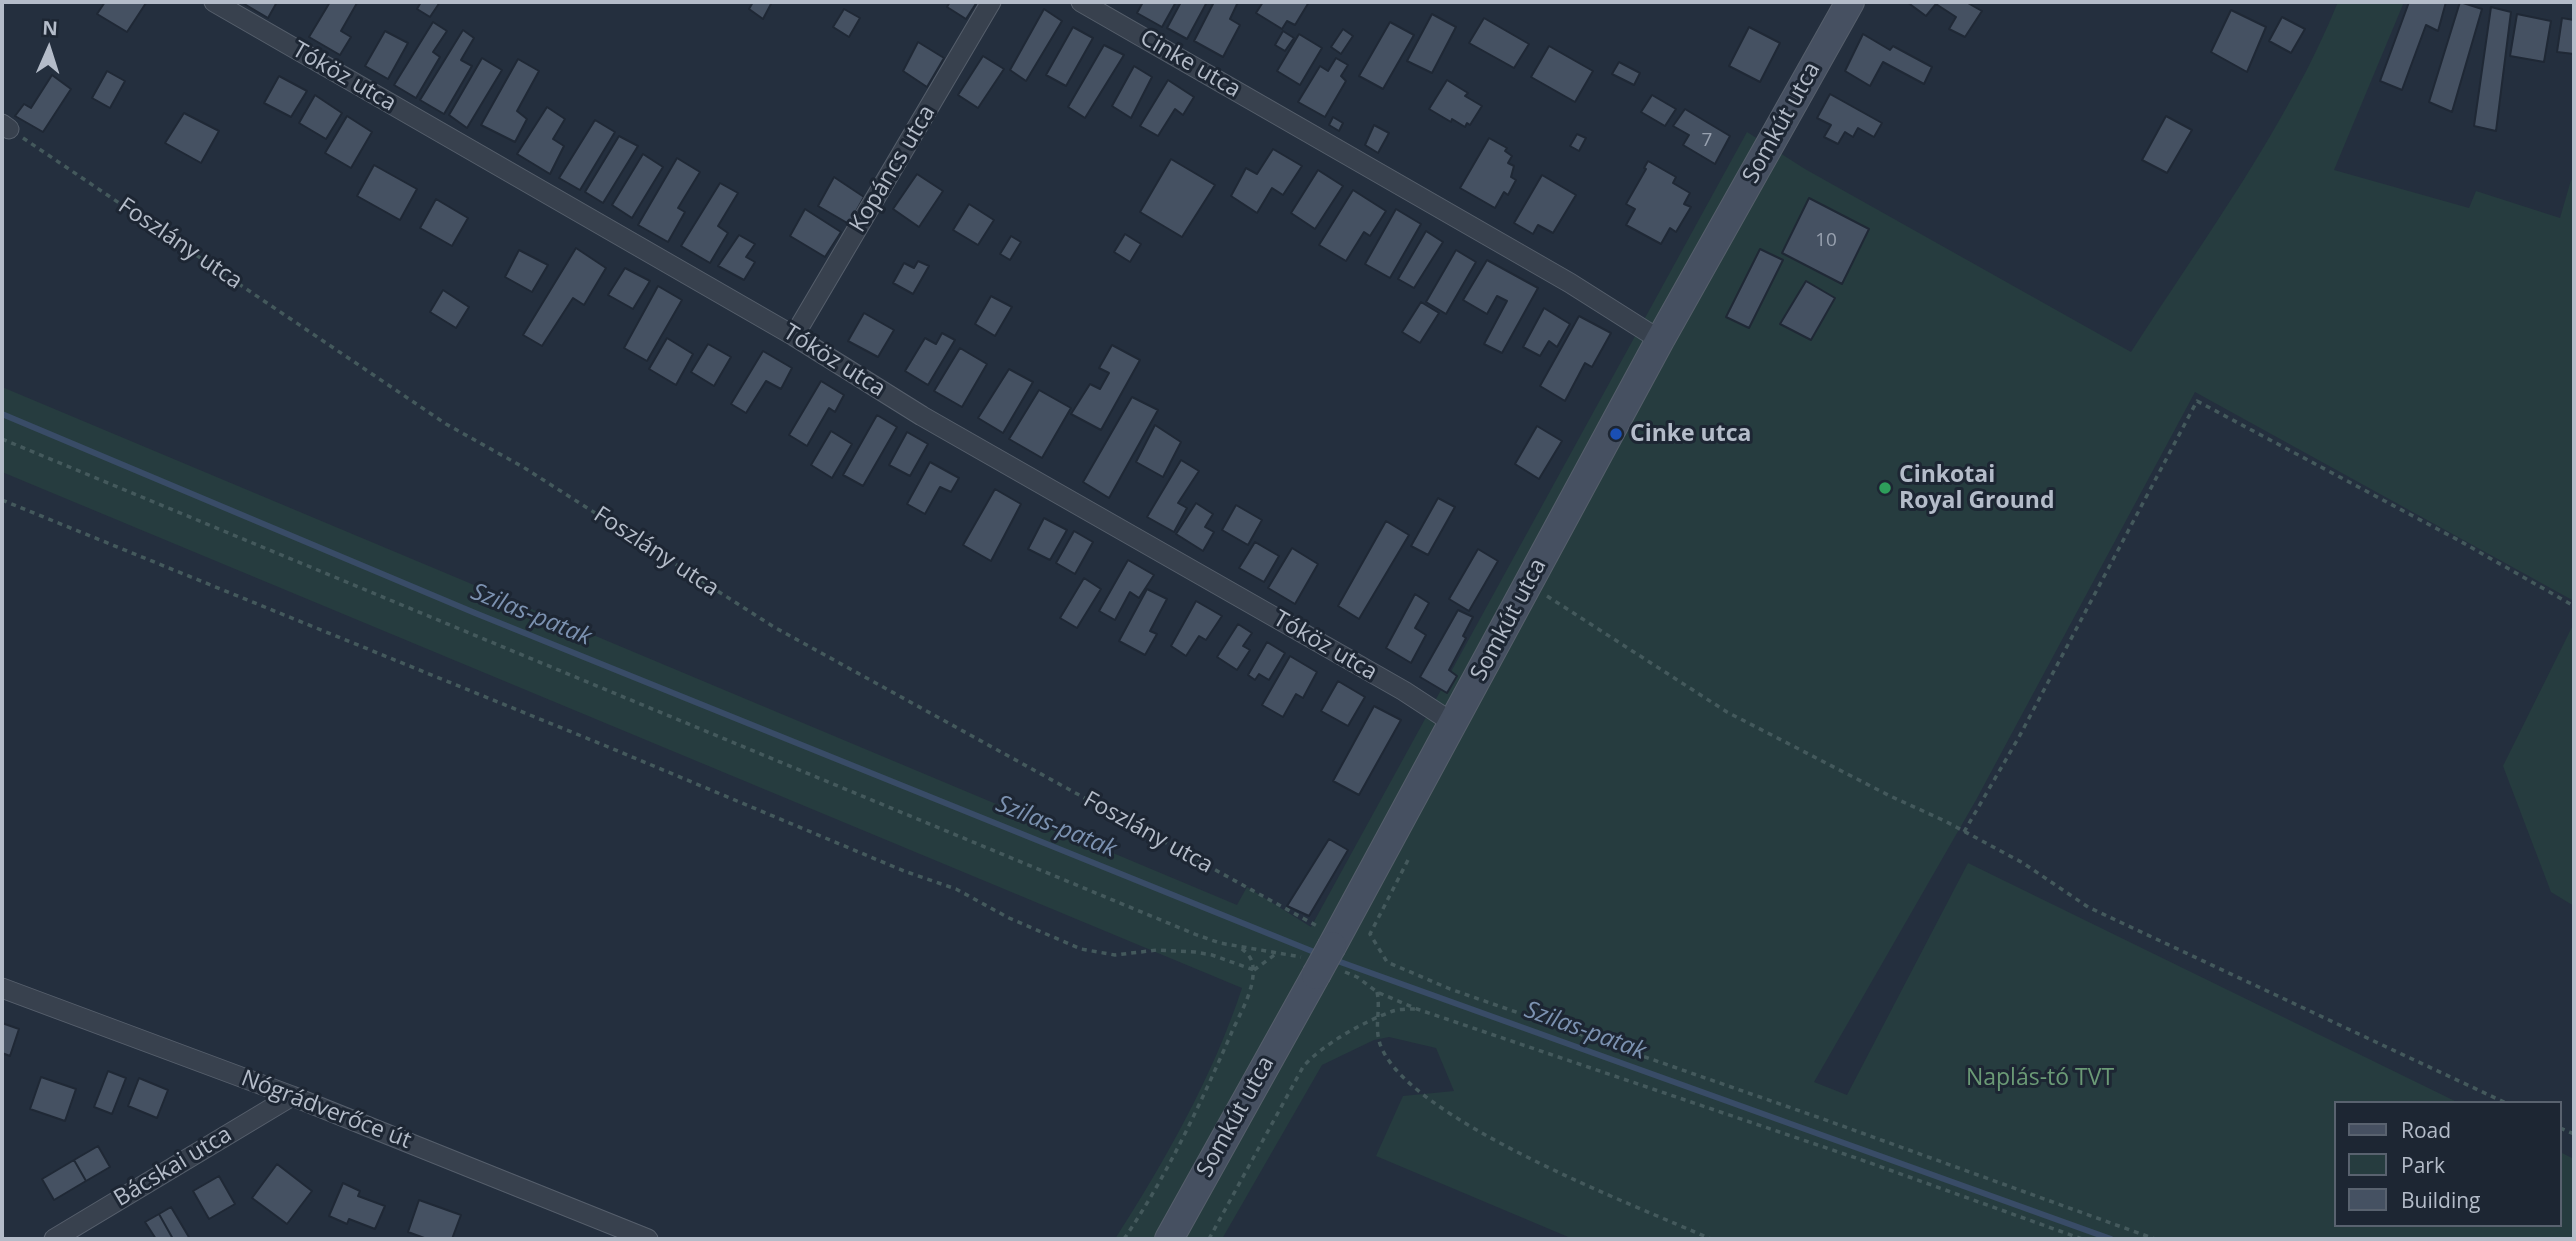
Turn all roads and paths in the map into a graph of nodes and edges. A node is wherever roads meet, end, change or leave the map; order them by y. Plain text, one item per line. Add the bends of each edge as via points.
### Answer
1 (214, 2) edge
2 (991, 2) edge
3 (1081, 2) edge
4 (1850, 2) edge
5 (6, 127) edge
6 (794, 336) junction
7 (1660, 340) junction
8 (2, 439) edge
9 (2, 500) edge
10 (1528, 583) junction
11 (2574, 606) edge
12 (1453, 723) junction
13 (1964, 832) junction
14 (1408, 860) dead end
15 (1334, 942) junction
16 (1238, 946) junction
17 (1254, 970) junction
18 (1349, 973) dead end
19 (2, 988) edge
20 (1377, 992) junction
21 (1417, 1009) junction
22 (1376, 1019) junction
23 (292, 1096) junction
24 (2502, 1101) edge
25 (54, 1239) edge
26 (648, 1239) edge
27 (1124, 1239) edge
28 (1169, 1239) edge
29 (1209, 1239) edge
30 (1711, 1239) edge
31 (2082, 1239) edge
32 (2155, 1239) edge

1 - 6 street, Tóköz utca
2 - 6 street, Kopáncs utca
3 - 7 street, Cinke utca via 1570,283
4 - 7 street, Somkút utca
5 - 15 path, Foszlány utca via 446,424 523,467 774,627
6 - 12 street, Tóköz utca via 922,416
7 - 10 street, Somkút utca
8 - 16 path via 1197,935
9 - 17 path via 956,889 1081,949 1115,955 1195,952
10 - 12 street, Somkút utca
10 - 13 path via 1727,712
11 - 13 path via 2197,401
12 - 15 street, Somkút utca
13 - 24 path via 2023,863 2088,907
14 - 32 path via 1370,934 1387,962 1451,989
15 - 28 street, Somkút utca, bridge
16 - 17 path via 1248,954
16 - 17 path via 1279,952
17 - 27 path via 1209,1083 1159,1184
18 - 20 path
19 - 23 street, Nógrádverőce út
20 - 21 path
20 - 22 path
21 - 22 path via 1395,1010
21 - 31 path
22 - 29 path via 1325,1046 1303,1068
22 - 30 path via 1380,1045 1395,1068 1446,1112 1572,1177
23 - 25 street, Bácskai utca
23 - 26 street, Nógrádverőce út

